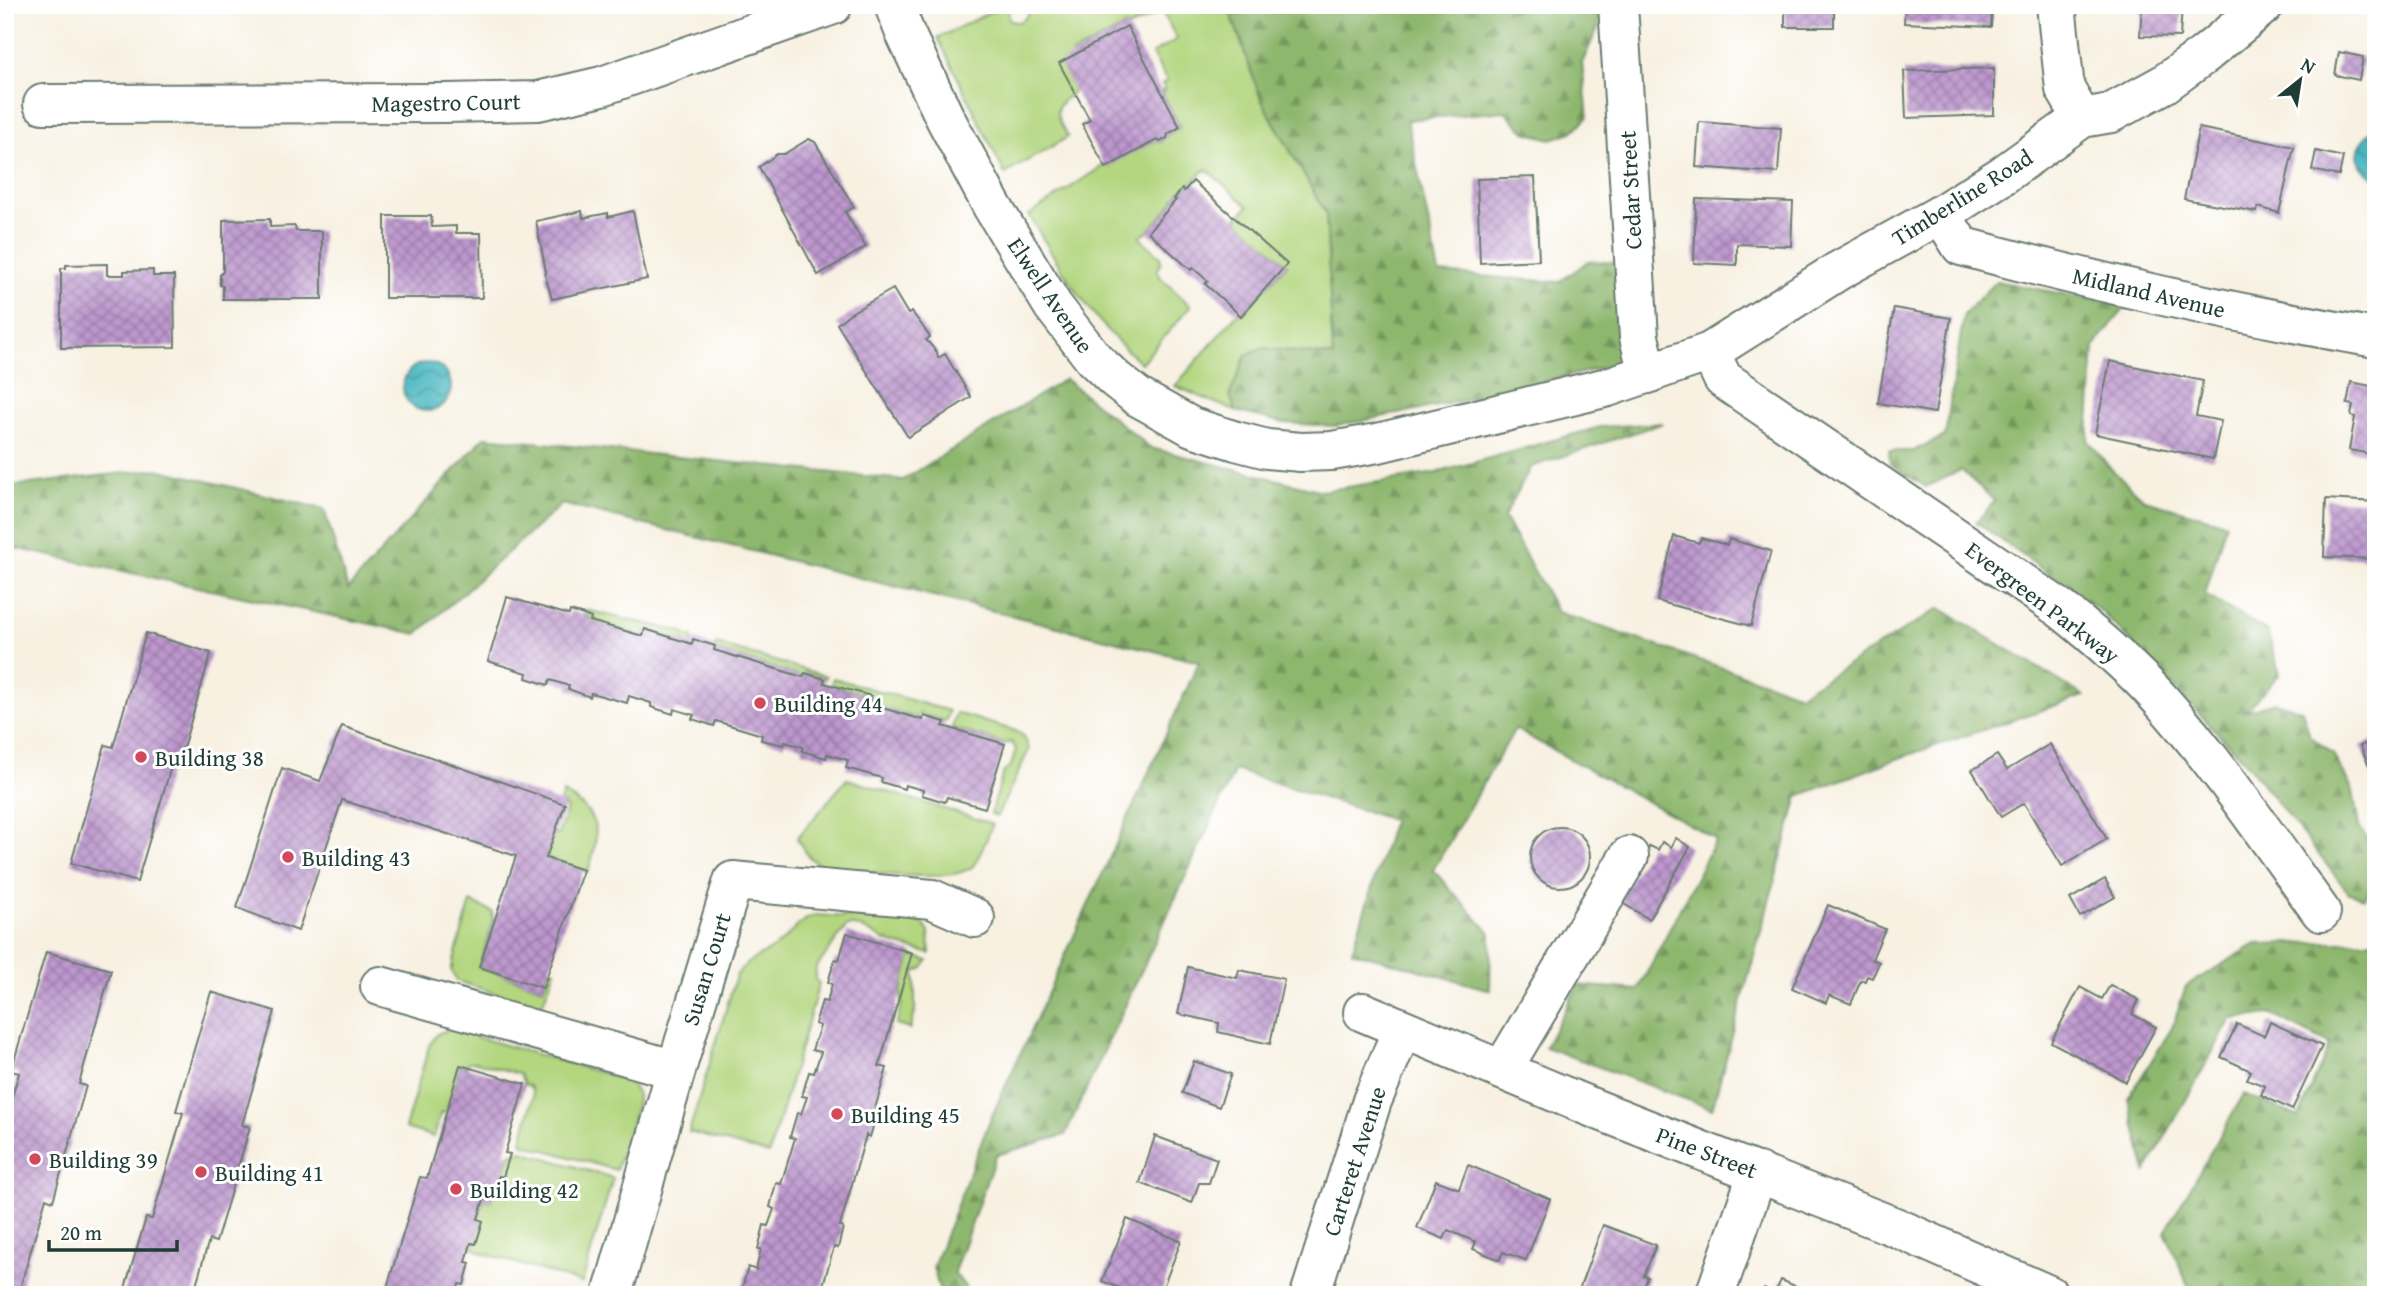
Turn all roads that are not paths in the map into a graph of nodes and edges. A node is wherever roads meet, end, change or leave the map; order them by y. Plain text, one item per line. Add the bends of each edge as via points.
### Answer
1 (833, 5) edge
2 (894, 5) edge
3 (1618, 5) edge
4 (2056, 5) edge
5 (2264, 5) edge
6 (43, 104) dead end
7 (2082, 118) junction
8 (1941, 214) junction
9 (2376, 338) edge
10 (1710, 352) junction
11 (1648, 374) junction
12 (1629, 856) dead end
13 (2321, 912) dead end
14 (975, 918) dead end
15 (380, 986) dead end
16 (1363, 1012) dead end
17 (1402, 1030) junction
18 (676, 1070) junction
19 (1502, 1070) junction
20 (1758, 1172) junction
21 (612, 1295) edge
22 (1310, 1295) edge
23 (1715, 1295) edge
24 (2049, 1295) edge

1 - 6 street, Magestro Court via 602,86 538,101
2 - 11 street, Elwell Avenue via 966,159 1053,306 1115,379 1182,422 1267,449 1332,451 1595,391
3 - 11 street, Cedar Street via 1639,337
4 - 7 street via 2065,89
5 - 7 street, Timberline Road via 2150,93 2111,113
7 - 8 street, Timberline Road
8 - 9 street, Midland Avenue via 1961,246 2161,295
8 - 10 street, Timberline Road via 1838,271
10 - 11 street, Timberline Road
10 - 13 street, Evergreen Parkway via 1723,379 2050,601 2114,652 2188,733
12 - 19 street
14 - 18 street, Susan Court via 932,899 733,881
15 - 18 street
16 - 17 street, Pine Street
17 - 19 street, Pine Street
17 - 22 street, Carteret Avenue via 1372,1101
18 - 21 street, Susan Court
19 - 20 street, Pine Street
20 - 23 street
20 - 24 street, Pine Street

